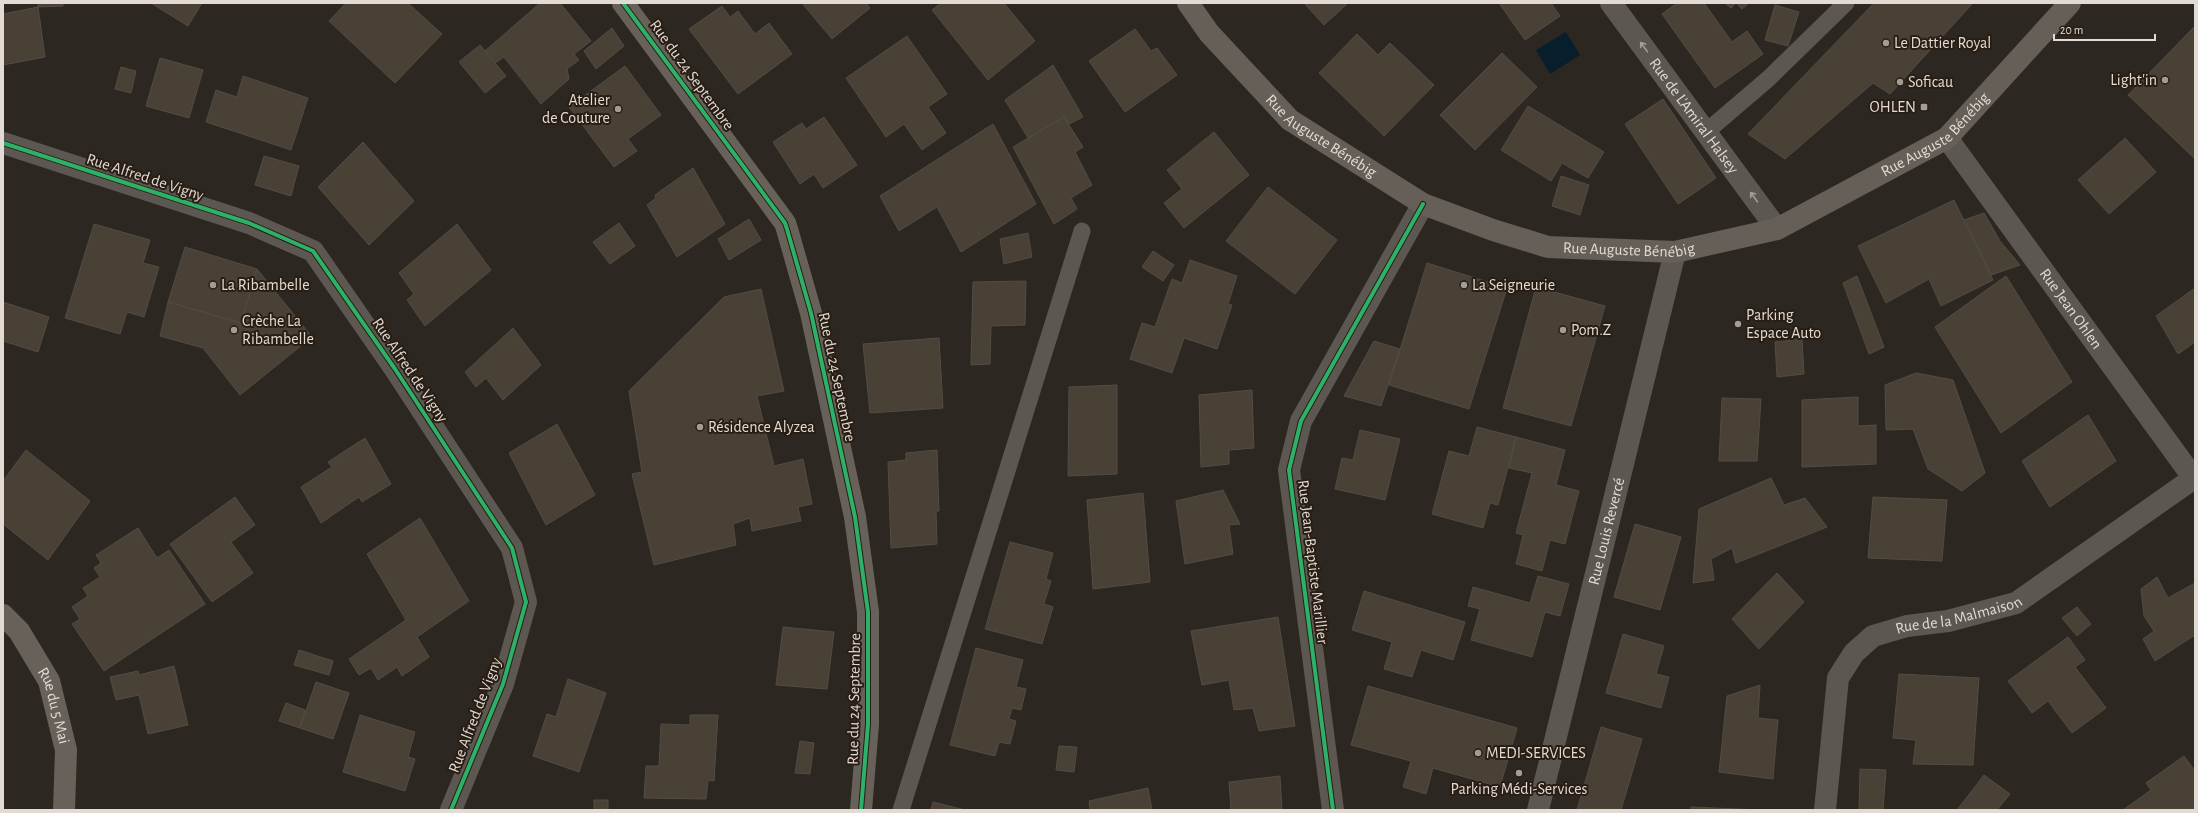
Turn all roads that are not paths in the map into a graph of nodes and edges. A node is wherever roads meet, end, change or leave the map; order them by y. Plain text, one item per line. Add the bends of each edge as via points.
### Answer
1 (624, 3) edge
2 (1188, 3) edge
3 (1611, 3) edge
4 (1846, 3) edge
5 (2070, 3) edge
6 (1706, 132) junction
7 (1947, 138) junction
8 (3, 143) edge
9 (1423, 204) junction
10 (1777, 229) junction
11 (1082, 231) dead end
12 (1675, 252) junction
13 (2194, 479) edge
14 (3, 615) edge
15 (64, 810) edge
16 (451, 810) edge
17 (861, 810) edge
18 (901, 810) edge
19 (1333, 810) edge
20 (1538, 810) edge
21 (1826, 810) edge

1 - 17 street, Rue du 24 Septembre via 787,229 811,313 855,517 868,612 868,724
2 - 9 main road, Rue Auguste Bénébig via 1209,32 1290,120
6 -> 3 street, Rue de L'Amiral Halsey
4 - 6 lane via 1768,79
5 - 7 main road, Rue Auguste Bénébig
10 -> 6 street, Rue de L'Amiral Halsey
7 - 10 main road, Rue Auguste Bénébig
7 - 13 street, Rue Jean Ohlen
8 - 16 street, Rue Alfred de Vigny via 249,223 313,251 404,382 512,548 526,602 503,684
9 - 12 main road, Rue Auguste Bénébig via 1548,247
9 - 19 street, Rue Jean-Baptiste Marillier via 1301,421 1290,470
10 - 12 main road, Rue Auguste Bénébig
11 - 18 lane
12 - 20 street, Rue Louis Revercé
13 - 21 street, Rue de la Malmaison via 2016,603 1948,621 1907,626 1873,636 1854,653 1838,678
14 - 15 street, Rue du 5 Mai via 19,631 49,681 66,750

